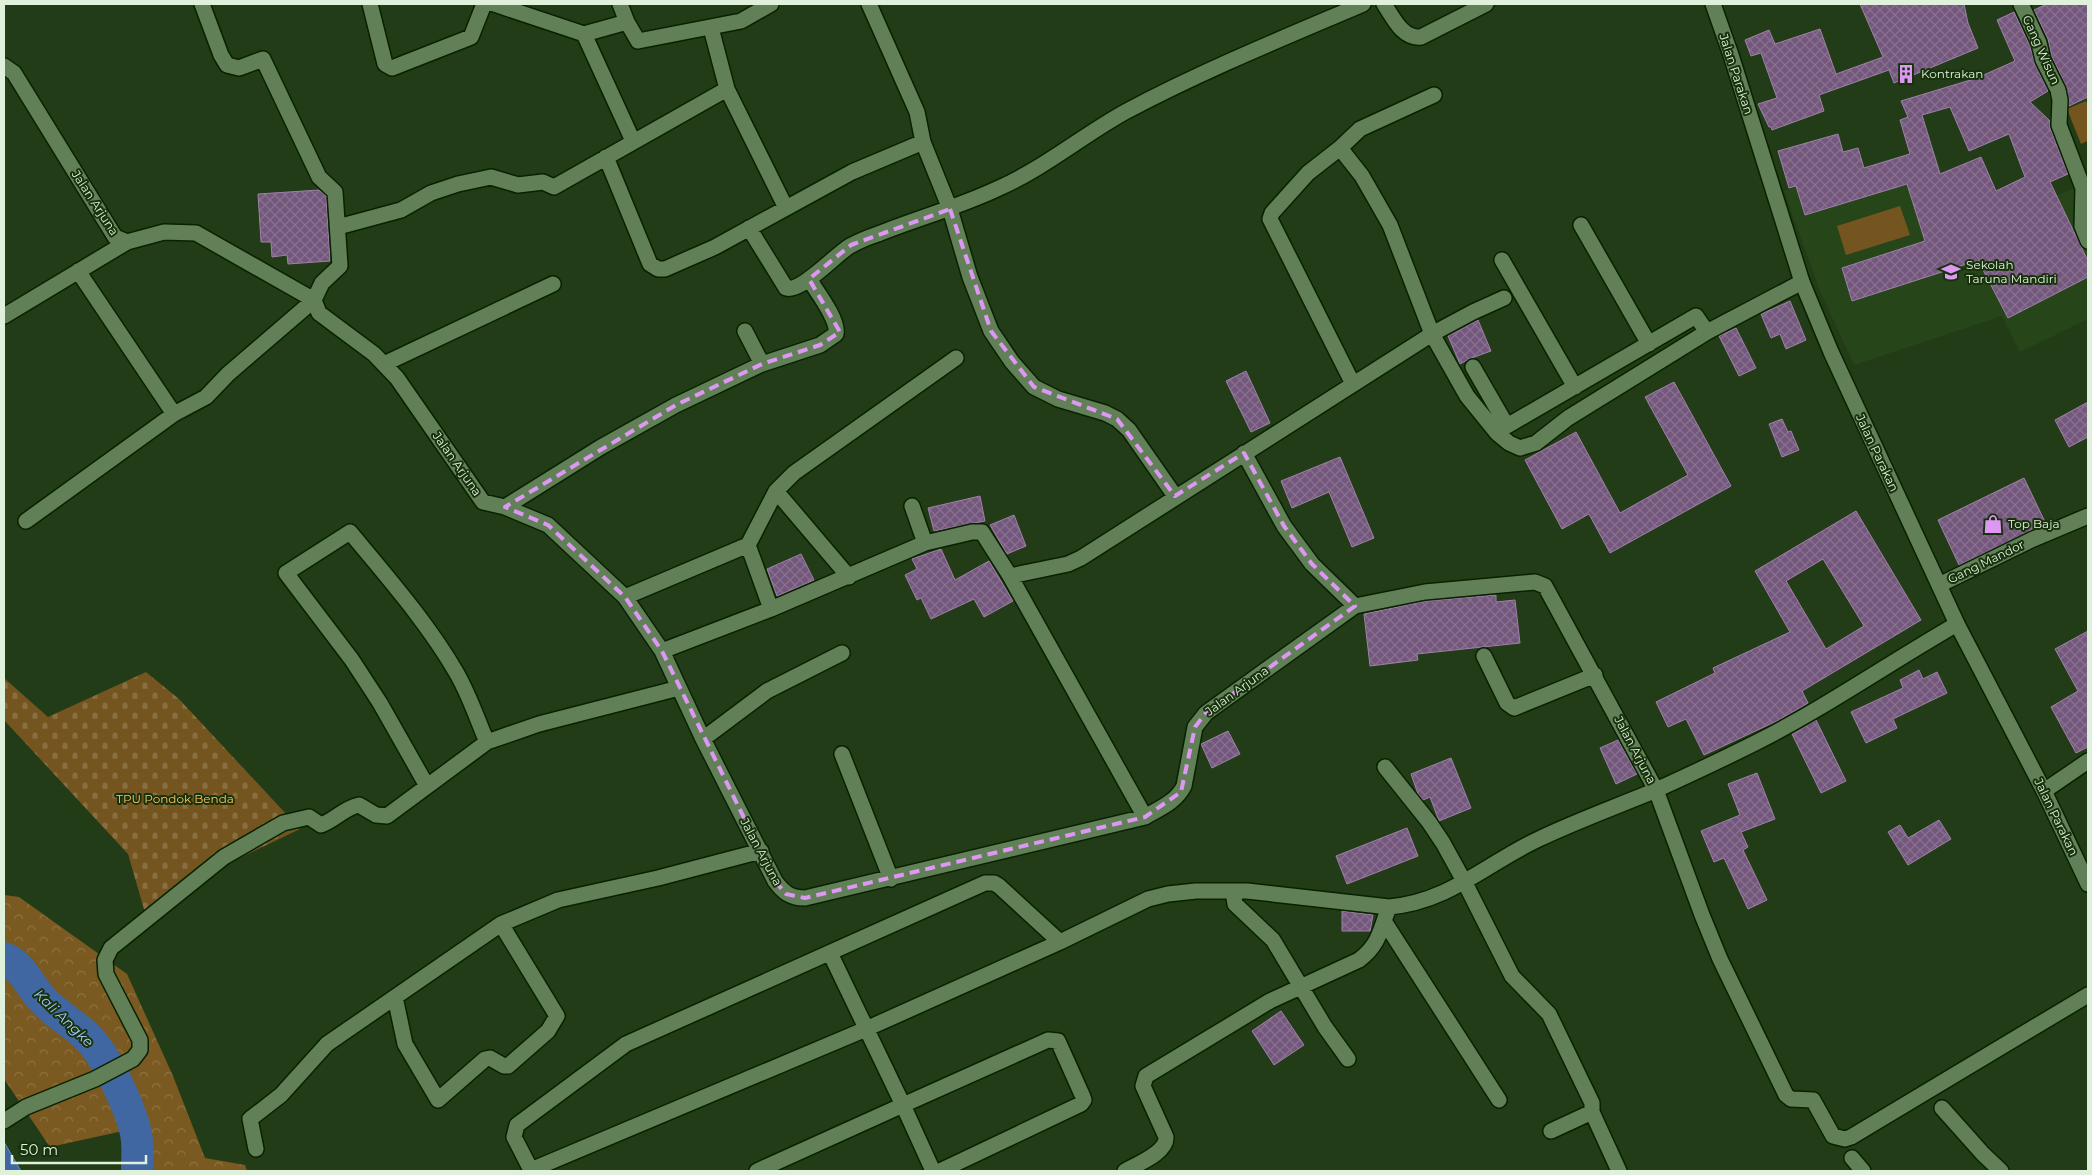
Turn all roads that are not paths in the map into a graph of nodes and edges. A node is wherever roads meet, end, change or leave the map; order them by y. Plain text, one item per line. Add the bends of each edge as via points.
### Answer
1 (202, 4) edge
2 (370, 4) edge
3 (484, 4) edge
4 (494, 4) edge
5 (620, 4) edge
6 (771, 4) edge
7 (869, 4) edge
8 (1363, 4) edge
9 (1384, 4) edge
10 (1486, 4) edge
11 (1713, 4) edge
12 (2022, 4) edge
13 (627, 22) junction
14 (711, 28) junction
15 (584, 34) junction
16 (4, 66) edge
17 (727, 89) junction
18 (1434, 95) dead end
19 (633, 141) junction
20 (923, 142) junction
21 (1340, 148) junction
22 (606, 157) junction
23 (786, 208) junction
24 (950, 209) junction
25 (1581, 226) dead end
26 (338, 227) junction
27 (749, 228) junction
28 (2088, 241) edge
29 (127, 242) junction
30 (1502, 260) dead end
31 (78, 271) junction
32 (809, 279) junction
33 (1802, 282) junction
34 (553, 284) dead end
35 (1504, 298) dead end
36 (314, 300) junction
37 (4, 316) edge
38 (745, 331) dead end
39 (1707, 332) junction
40 (1432, 334) junction
41 (1650, 344) junction
42 (956, 358) dead end
43 (384, 364) junction
44 (762, 364) junction
45 (1473, 366) dead end
46 (1353, 384) junction
47 (1575, 386) junction
48 (174, 414) junction
49 (1244, 452) junction
50 (776, 491) junction
51 (1175, 496) junction
52 (912, 506) dead end
53 (505, 507) junction
54 (2088, 516) edge
55 (26, 521) dead end
56 (925, 543) junction
57 (748, 545) junction
58 (1010, 576) junction
59 (849, 577) junction
60 (1939, 585) junction
61 (625, 598) junction
62 (1355, 606) junction
63 (771, 609) junction
64 (1957, 624) junction
65 (662, 651) junction
66 (842, 654) dead end
67 (1484, 656) dead end
68 (1595, 675) junction
69 (679, 688) junction
70 (703, 738) junction
71 (487, 742) junction
72 (842, 754) dead end
73 (2088, 761) edge
74 (1385, 767) dead end
75 (427, 786) junction
76 (1656, 790) junction
77 (2044, 791) junction
78 (1145, 817) junction
79 (761, 851) junction
80 (892, 879) junction
81 (1465, 883) junction
82 (2088, 884) edge
83 (1233, 891) junction
84 (1386, 914) junction
85 (501, 924) junction
86 (1060, 942) junction
87 (830, 953) junction
88 (1300, 986) junction
89 (2088, 995) edge
90 (395, 997) junction
91 (866, 1029) junction
92 (1348, 1059) dead end
93 (1499, 1100) dead end
94 (902, 1105) junction
95 (1942, 1108) dead end
96 (1592, 1112) junction
97 (4, 1121) edge
98 (1551, 1131) dead end
99 (256, 1149) dead end
100 (1852, 1158) dead end
101 (531, 1171) edge
102 (757, 1171) edge
103 (933, 1171) edge
104 (940, 1171) edge
105 (1125, 1171) edge
106 (1619, 1171) edge
107 (1863, 1171) edge
108 (2001, 1171) edge

1 - 26 street via 227,65 239,68 263,59 319,178 335,192
2 - 3 street via 384,61 392,68 471,37
4 - 15 street
5 - 13 street
6 - 14 street via 741,22
7 - 20 street via 917,112
8 - 24 street via 1262,47 1125,112 1014,181
9 - 10 street via 1405,32 1421,37
11 - 33 street, Jalan Parakan via 1732,55
12 - 28 street, Gang Wisun via 2058,90 2058,125 2083,188 2082,226
13 - 14 street via 638,41
13 - 15 street
14 - 17 street
15 - 19 street
16 - 29 street, Jalan Arjuna via 14,73 115,237
17 - 19 street
17 - 23 street
18 - 21 street via 1367,124
19 - 22 street
20 - 23 street via 852,172
20 - 24 street
21 - 40 street via 1362,176 1390,225
21 - 46 street via 1308,173 1270,219
22 - 26 street via 554,187 543,182 518,185 491,177 458,184 431,193 401,210
22 - 27 street via 650,264 658,269 665,269 715,247
23 - 27 street
24 - 32 street via 852,245
24 - 51 street via 991,331 1012,362 1034,388 1043,393 1117,419 1129,430
25 - 41 street
26 - 36 street via 340,266 322,283
27 - 32 street via 786,288 793,289
29 - 31 street
29 - 36 street, Jalan Arjuna via 164,232 196,233
30 - 47 street
31 - 37 street
31 - 48 street
32 - 44 street via 838,328 836,334 820,344
33 - 39 street
33 - 60 street, Jalan Parakan via 1862,422
34 - 43 street
35 - 40 street
36 - 43 street, Jalan Arjuna via 319,313
36 - 48 street via 206,397
38 - 44 street
39 - 40 street via 1568,418 1536,444 1523,448 1509,443 1482,417
39 - 41 street via 1696,316
40 - 46 street
41 - 47 street
42 - 50 street via 794,473
43 - 53 street, Jalan Arjuna via 483,502
44 - 53 street via 676,405
45 - 47 street via 1507,426
46 - 49 street
48 - 55 street
49 - 51 street
49 - 62 street via 1284,526 1312,564
50 - 57 street
50 - 59 street
51 - 58 street via 1074,562
52 - 56 street
53 - 61 street, Jalan Arjuna via 548,525
54 - 60 street, Gang Mandor
56 - 58 street via 982,532
56 - 59 street
57 - 61 street
57 - 63 street
58 - 78 street
59 - 63 street
60 - 64 street, Jalan Parakan
61 - 65 street, Jalan Arjuna
62 - 68 street, Jalan Arjuna via 1425,592 1535,582 1545,586
62 - 78 street, Jalan Arjuna via 1206,713 1195,727 1181,792 1171,802
63 - 65 street
64 - 76 street, Jalan Arjuna via 1793,723
64 - 77 street, Jalan Parakan
65 - 69 street, Jalan Arjuna
66 - 70 street via 767,691
67 - 68 street via 1507,703 1514,708
68 - 76 street, Jalan Arjuna
69 - 70 street, Jalan Arjuna
69 - 71 street via 539,724
70 - 79 street, Jalan Arjuna
71 - 75 street
71 - 75 street via 464,686 448,659 350,532 286,573 380,702
72 - 80 street
73 - 77 street
74 - 81 street via 1429,822
75 - 97 street via 388,816 376,815 359,805 349,807 332,821 321,825 309,817 283,823 224,857 111,948 105,960 106,974 140,1040 140,1050 133,1059 96,1079 26,1107
76 - 81 street, Jalan Arjuna via 1539,839
76 - 89 street via 1712,941 1786,1095 1791,1099 1813,1100 1833,1136 1851,1137
77 - 82 street, Jalan Parakan
78 - 80 street, Jalan Arjuna
79 - 80 street, Jalan Arjuna via 775,881 786,894 795,898
79 - 85 street via 558,900
81 - 84 street, Jalan Arjuna
81 - 96 street via 1512,976 1549,1014 1592,1102
83 - 84 street, Jalan Arjuna
83 - 86 street, Jalan Arjuna via 1168,894 1148,899
83 - 88 street via 1234,904 1273,940
84 - 88 street via 1379,938 1366,954
84 - 93 street
85 - 90 street
85 - 90 street via 557,1016 548,1031 508,1066 485,1059 438,1100 405,1044
86 - 87 street via 999,886 990,882
86 - 91 street, Jalan Arjuna
87 - 91 street
87 - 101 street via 626,1044 605,1058 517,1125 514,1137
88 - 92 street
88 - 105 street via 1146,1076 1143,1086 1166,1142 1160,1150
90 - 99 street via 327,1044 281,1095 250,1119
91 - 94 street
91 - 101 street, Jalan Arjuna
94 - 102 street
94 - 103 street
94 - 104 street via 1048,1040 1060,1044 1083,1097 1081,1104
95 - 108 street
96 - 98 street
96 - 106 street
100 - 107 street

